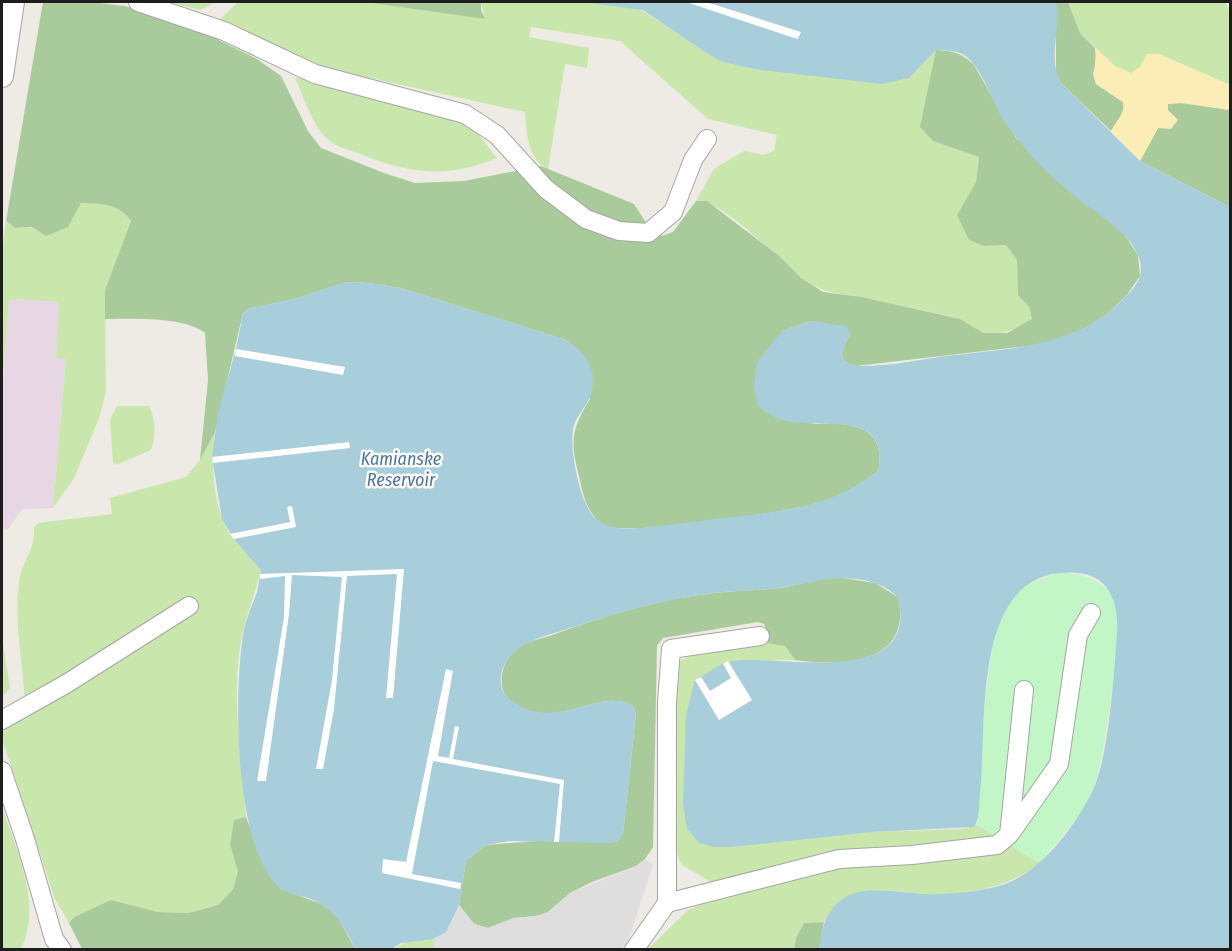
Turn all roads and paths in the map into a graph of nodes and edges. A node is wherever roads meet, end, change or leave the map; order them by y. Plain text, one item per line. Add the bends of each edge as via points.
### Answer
1 (13, 2) edge
2 (138, 2) edge
3 (2, 76) edge
4 (707, 139) dead end
5 (189, 606) dead end
6 (1091, 613) dead end
7 (760, 636) dead end
8 (1024, 690) dead end
9 (2, 720) edge
10 (2, 771) edge
11 (1009, 835) junction
12 (667, 903) junction
13 (53, 946) edge
14 (634, 950) edge

1 - 3 street
2 - 4 street via 224,31 315,74 465,114 497,135 546,189 586,219 619,231 648,233 673,212 693,160
5 - 9 street
6 - 11 street via 1078,635 1059,764
7 - 12 street via 671,649 667,702
8 - 11 street
10 - 13 street via 25,839
11 - 12 street via 997,845 839,859
12 - 14 street

